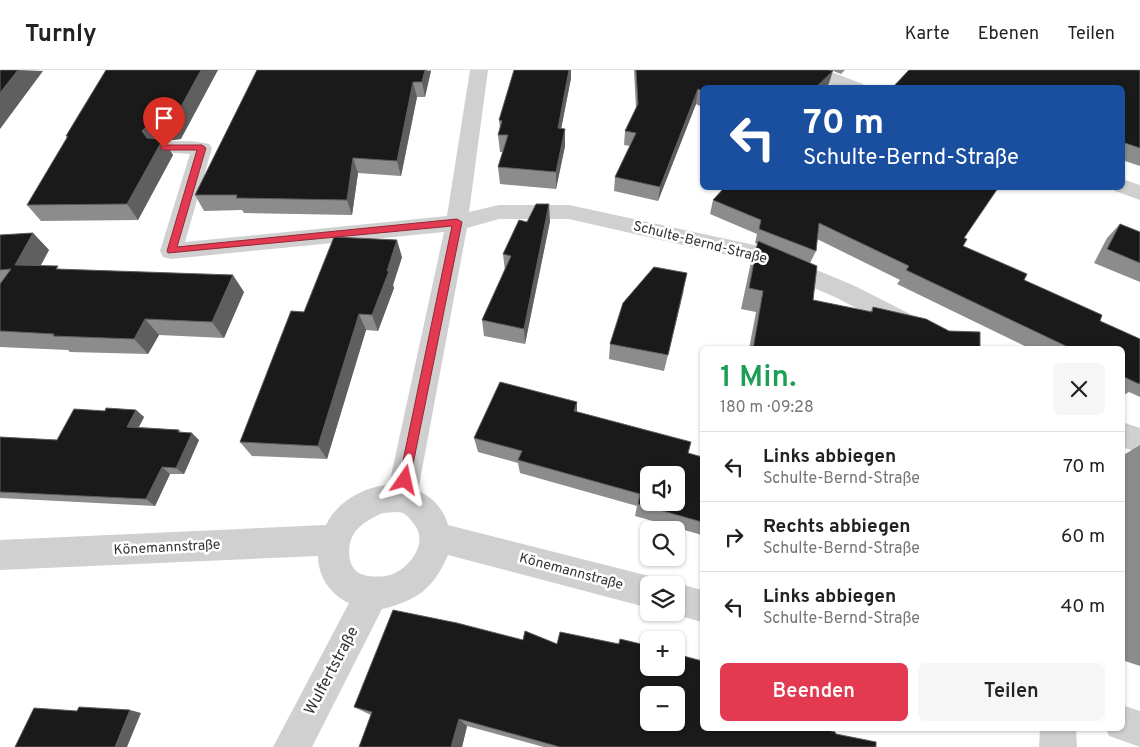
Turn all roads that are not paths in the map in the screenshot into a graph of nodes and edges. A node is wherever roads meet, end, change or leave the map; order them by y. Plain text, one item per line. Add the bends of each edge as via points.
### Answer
1 (479, 70) edge
2 (810, 70) edge
3 (849, 85) edge
4 (164, 148) edge
5 (1125, 187) edge
6 (1140, 193) edge
7 (457, 222) junction
8 (950, 346) edge
9 (1125, 435) edge
10 (1140, 441) edge
11 (401, 498) junction
12 (435, 537) junction
13 (334, 540) junction
14 (0, 555) edge
15 (640, 590) edge
16 (372, 595) junction
17 (685, 602) edge
18 (700, 606) edge
19 (1125, 724) edge
20 (1140, 729) edge
21 (1058, 731) edge
22 (292, 747) edge
23 (1058, 747) edge

1 - 7 street
2 - 3 street
4 - 7 street, Schulte-Bernd-Straße via 202,148 172,251
5 - 6 street
7 - 8 street, Schulte-Bernd-Straße via 499,212 570,212 759,254 846,292
7 - 11 street
9 - 10 street
11 - 12 street via 425,512
11 - 13 street via 381,499 361,507 344,522
12 - 15 street, Könemannstraße
12 - 16 street via 426,568 414,581 398,590
13 - 14 street, Könemannstraße
13 - 16 street via 333,558 337,574 355,590
16 - 22 street, Wulfertstraße
17 - 18 street
19 - 20 street
21 - 23 street

